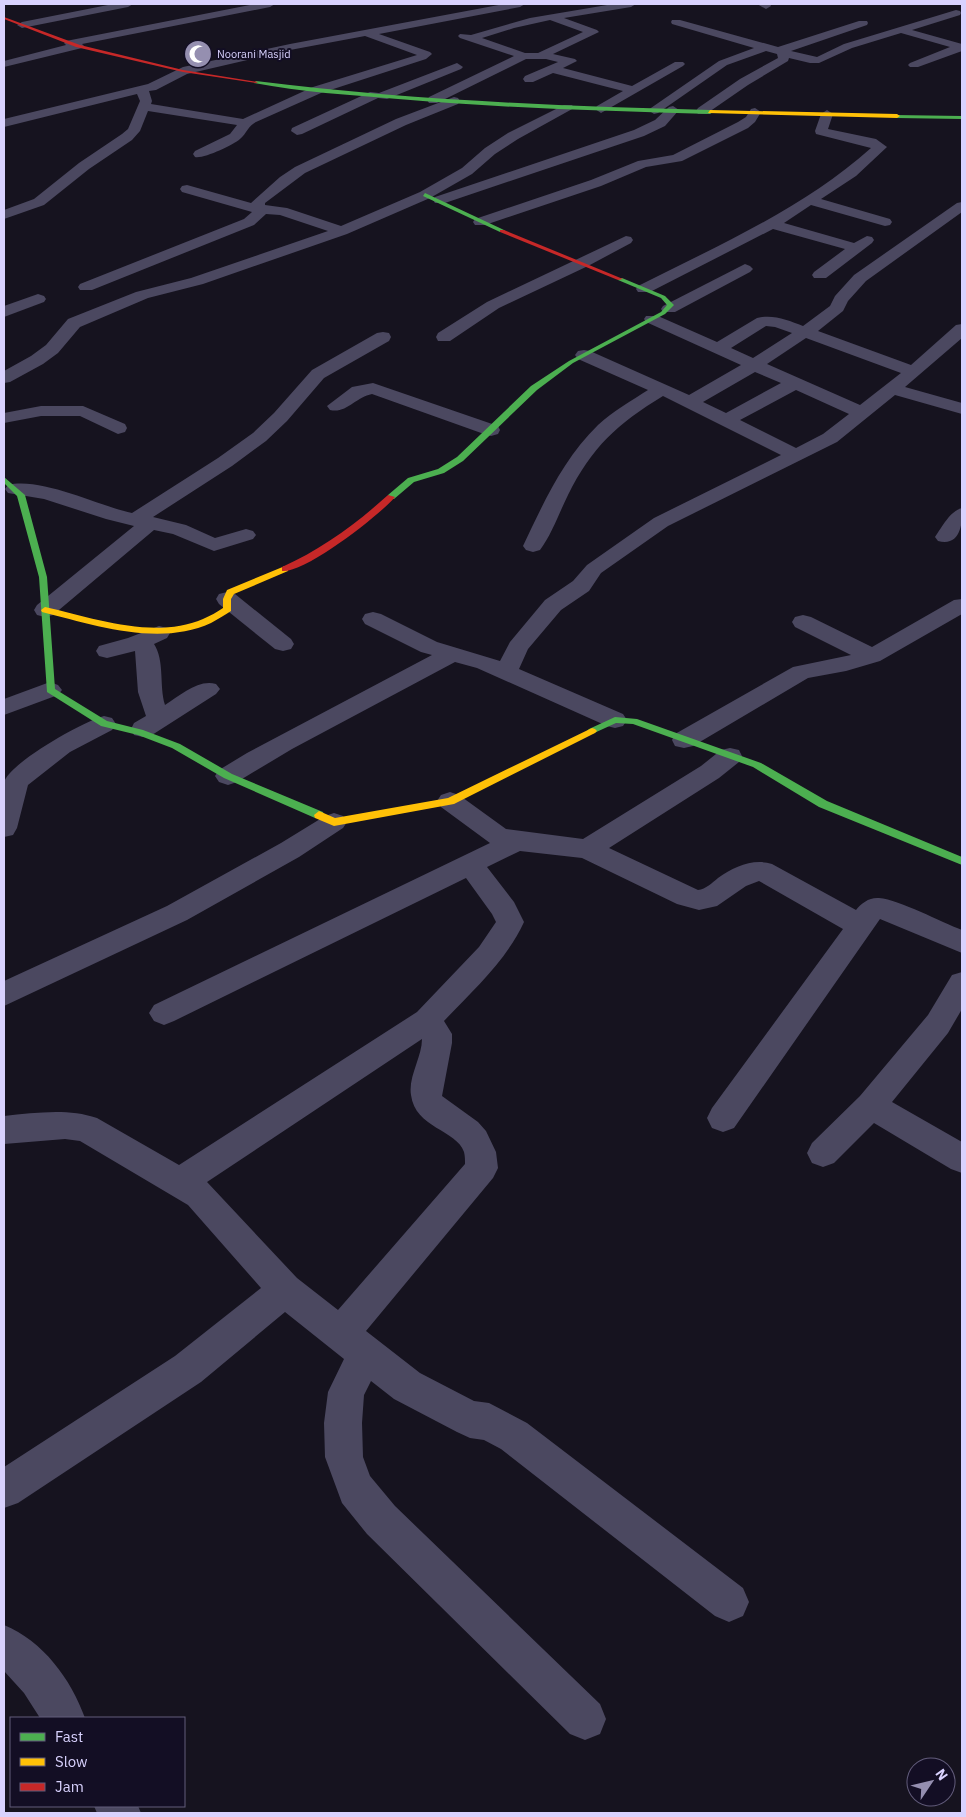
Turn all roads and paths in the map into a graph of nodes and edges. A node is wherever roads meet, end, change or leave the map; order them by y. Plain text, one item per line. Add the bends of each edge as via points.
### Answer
1 (128, 4) edge
2 (220, 4) edge
3 (270, 4) edge
4 (520, 4) edge
5 (631, 4) edge
6 (956, 13) dead end
7 (7, 14) edge
8 (550, 17) junction
9 (870, 21) dead end
10 (420, 22) junction
11 (676, 22) dead end
12 (25, 26) junction
13 (901, 30) junction
14 (4, 32) edge
15 (364, 32) junction
16 (54, 37) junction
17 (472, 38) junction
18 (39, 42) dead end
19 (765, 43) junction
20 (74, 44) junction
21 (962, 47) edge
22 (783, 54) junction
23 (424, 56) junction
24 (524, 56) junction
25 (540, 56) junction
26 (4, 64) edge
27 (679, 64) dead end
28 (914, 65) dead end
29 (457, 67) junction
30 (551, 69) junction
31 (183, 71) junction
32 (484, 75) junction
33 (529, 78) dead end
34 (142, 90) junction
35 (317, 90) junction
36 (634, 90) junction
37 (378, 96) junction
38 (433, 100) junction
39 (454, 101) junction
40 (145, 107) junction
41 (568, 108) junction
42 (601, 108) junction
43 (654, 110) junction
44 (673, 110) junction
45 (702, 111) junction
46 (755, 112) junction
47 (827, 114) junction
48 (962, 118) edge
49 (4, 123) edge
50 (246, 123) junction
51 (297, 131) dead end
52 (200, 154) dead end
53 (187, 189) dead end
54 (431, 198) junction
55 (810, 200) junction
56 (962, 206) edge
57 (258, 209) junction
58 (4, 215) edge
59 (480, 222) junction
60 (886, 222) dead end
61 (772, 224) junction
62 (342, 231) junction
63 (871, 238) dead end
64 (626, 240) dead end
65 (856, 248) junction
66 (583, 263) junction
67 (745, 269) dead end
68 (820, 275) dead end
69 (86, 287) dead end
70 (644, 289) junction
71 (38, 298) dead end
72 (669, 309) junction
73 (4, 312) edge
74 (652, 319) junction
75 (962, 329) edge
76 (804, 332) junction
77 (383, 337) dead end
78 (444, 337) dead end
79 (718, 349) junction
80 (584, 355) junction
81 (754, 365) junction
82 (914, 372) junction
83 (4, 378) edge
84 (795, 383) junction
85 (662, 389) junction
86 (892, 389) junction
87 (690, 402) junction
88 (336, 406) dead end
89 (962, 409) edge
90 (862, 413) junction
91 (4, 418) edge
92 (726, 420) junction
93 (118, 428) dead end
94 (491, 430) junction
95 (796, 455) junction
96 (10, 484) edge
97 (962, 514) edge
98 (142, 521) junction
99 (246, 535) dead end
100 (945, 537) dead end
101 (533, 546) dead end
102 (227, 599) junction
103 (962, 605) edge
104 (45, 610) junction
105 (374, 619) dead end
106 (803, 622) dead end
107 (164, 630) junction
108 (141, 641) junction
109 (284, 644) dead end
110 (107, 650) dead end
111 (453, 653) junction
112 (872, 656) junction
113 (506, 672) junction
114 (208, 689) dead end
115 (50, 690) junction
116 (4, 707) edge
117 (615, 720) junction
118 (104, 724) junction
119 (150, 726) junction
120 (684, 740) junction
121 (730, 756) junction
122 (228, 776) junction
123 (450, 801) junction
124 (334, 822) junction
125 (4, 828) edge
126 (517, 842) junction
127 (587, 849) junction
128 (962, 862) edge
129 (470, 864) junction
130 (861, 926) junction
131 (962, 942) edge
132 (962, 983) edge
133 (4, 994) edge
134 (164, 1013) dead end
135 (427, 1020) junction
136 (871, 1105) junction
137 (723, 1118) dead end
138 (4, 1130) edge
139 (823, 1153) dead end
140 (962, 1159) edge
141 (180, 1182) junction
142 (285, 1290) junction
143 (353, 1344) junction
144 (4, 1489) edge
145 (729, 1602) dead end
146 (4, 1646) edge
147 (63, 1717) edge
148 (585, 1719) dead end

1 - 12 street
2 - 16 street
3 - 20 street
4 - 10 street
5 - 8 street
6 - 13 street
7 - 12 street
8 - 17 street
8 - 25 street via 593,32
9 - 22 street via 782,50
10 - 15 street
10 - 17 street
11 - 19 street via 749,44
12 - 14 street
12 - 16 street
13 - 21 street
13 - 22 street via 848,46 819,60
15 - 23 street via 423,52
15 - 31 street
16 - 18 street
16 - 20 street
17 - 24 street
19 - 22 street
19 - 43 street via 723,63
20 - 26 street
20 - 31 street
21 - 28 street
22 - 45 street via 784,58
23 - 29 street
23 - 35 street
24 - 25 street
24 - 32 street
25 - 30 street via 575,59
27 - 36 street
29 - 32 street
29 - 37 street
30 - 33 street
30 - 36 street
31 - 34 street via 174,78
31 - 35 street
32 - 38 street
34 - 40 street
34 - 49 street
35 - 37 street
35 - 50 street
36 - 42 street
37 - 38 street
37 - 51 street
38 - 39 street
39 - 41 street
39 - 57 street via 401,122 300,170 258,202
40 - 50 street
40 - 58 street via 128,136 39,202
41 - 42 street
41 - 54 street via 490,151
42 - 43 street
43 - 44 street
44 - 45 street
44 - 54 street via 660,123 588,152
45 - 46 street
46 - 47 street
46 - 59 street via 743,125 677,158 643,164
47 - 48 street
47 - 55 street via 821,131 872,142 880,147 851,173
50 - 52 street via 235,137
53 - 57 street
54 - 59 street
54 - 62 street
55 - 60 street
55 - 61 street
56 - 76 street via 860,278 840,299 837,308
57 - 62 street via 282,211
57 - 69 street via 259,213 249,222
59 - 66 street
61 - 65 street
61 - 70 street
62 - 83 street via 197,281 111,306 74,323 52,349
63 - 65 street
64 - 66 street
65 - 68 street
66 - 70 street
66 - 78 street via 494,305
67 - 72 street
70 - 72 street via 670,302
71 - 73 street
72 - 74 street
74 - 79 street
74 - 80 street
75 - 82 street
76 - 79 street via 777,322 762,322
76 - 81 street
76 - 82 street
77 - 98 street via 318,374 286,412 244,448
79 - 81 street
80 - 85 street
80 - 94 street via 534,388
81 - 84 street
81 - 87 street
82 - 86 street
84 - 90 street
84 - 92 street
85 - 87 street
85 - 101 street via 619,416 585,451 559,493
86 - 89 street
86 - 90 street
87 - 92 street
88 - 94 street via 358,390 373,388
90 - 95 street via 830,438
91 - 93 street via 41,411 83,412
92 - 95 street
94 - 102 street via 441,471 411,480 401,487 327,548 309,559 230,592
95 - 113 street via 661,522 594,569 581,586 543,617 518,647
96 - 98 street
96 - 104 street via 21,495 43,577
97 - 100 street
98 - 99 street via 179,529 214,545
98 - 104 street
102 - 107 street via 228,609 223,614
102 - 109 street
103 - 112 street
104 - 107 street
104 - 115 street
105 - 111 street via 429,647
106 - 112 street
107 - 108 street
108 - 110 street
108 - 119 street via 147,648 150,670
111 - 113 street
111 - 122 street via 412,678 269,750
112 - 120 street via 801,672
113 - 117 street
114 - 119 street
115 - 116 street
115 - 118 street
117 - 120 street via 634,721
117 - 123 street
118 - 119 street
118 - 125 street via 61,746 17,781
119 - 122 street via 176,746
120 - 121 street
121 - 127 street
121 - 128 street via 757,765 823,804
122 - 124 street
123 - 124 street
123 - 126 street via 498,836
124 - 133 street via 177,913
126 - 127 street
126 - 129 street
127 - 130 street via 687,897 700,900 746,873 763,871
129 - 134 street
129 - 135 street via 510,922 489,955
130 - 131 street via 877,908
130 - 137 street
132 - 136 street via 938,1024
135 - 141 street
135 - 143 street via 437,1034 437,1042 426,1094 430,1104 478,1144 482,1168
136 - 139 street
136 - 140 street
138 - 141 street via 65,1125 86,1128
141 - 142 street via 200,1195
142 - 143 street
142 - 144 street via 188,1369
143 - 145 street via 407,1386 470,1419 489,1422 514,1436
143 - 148 street via 343,1423 344,1457 356,1489 381,1520
146 - 147 street via 31,1665

